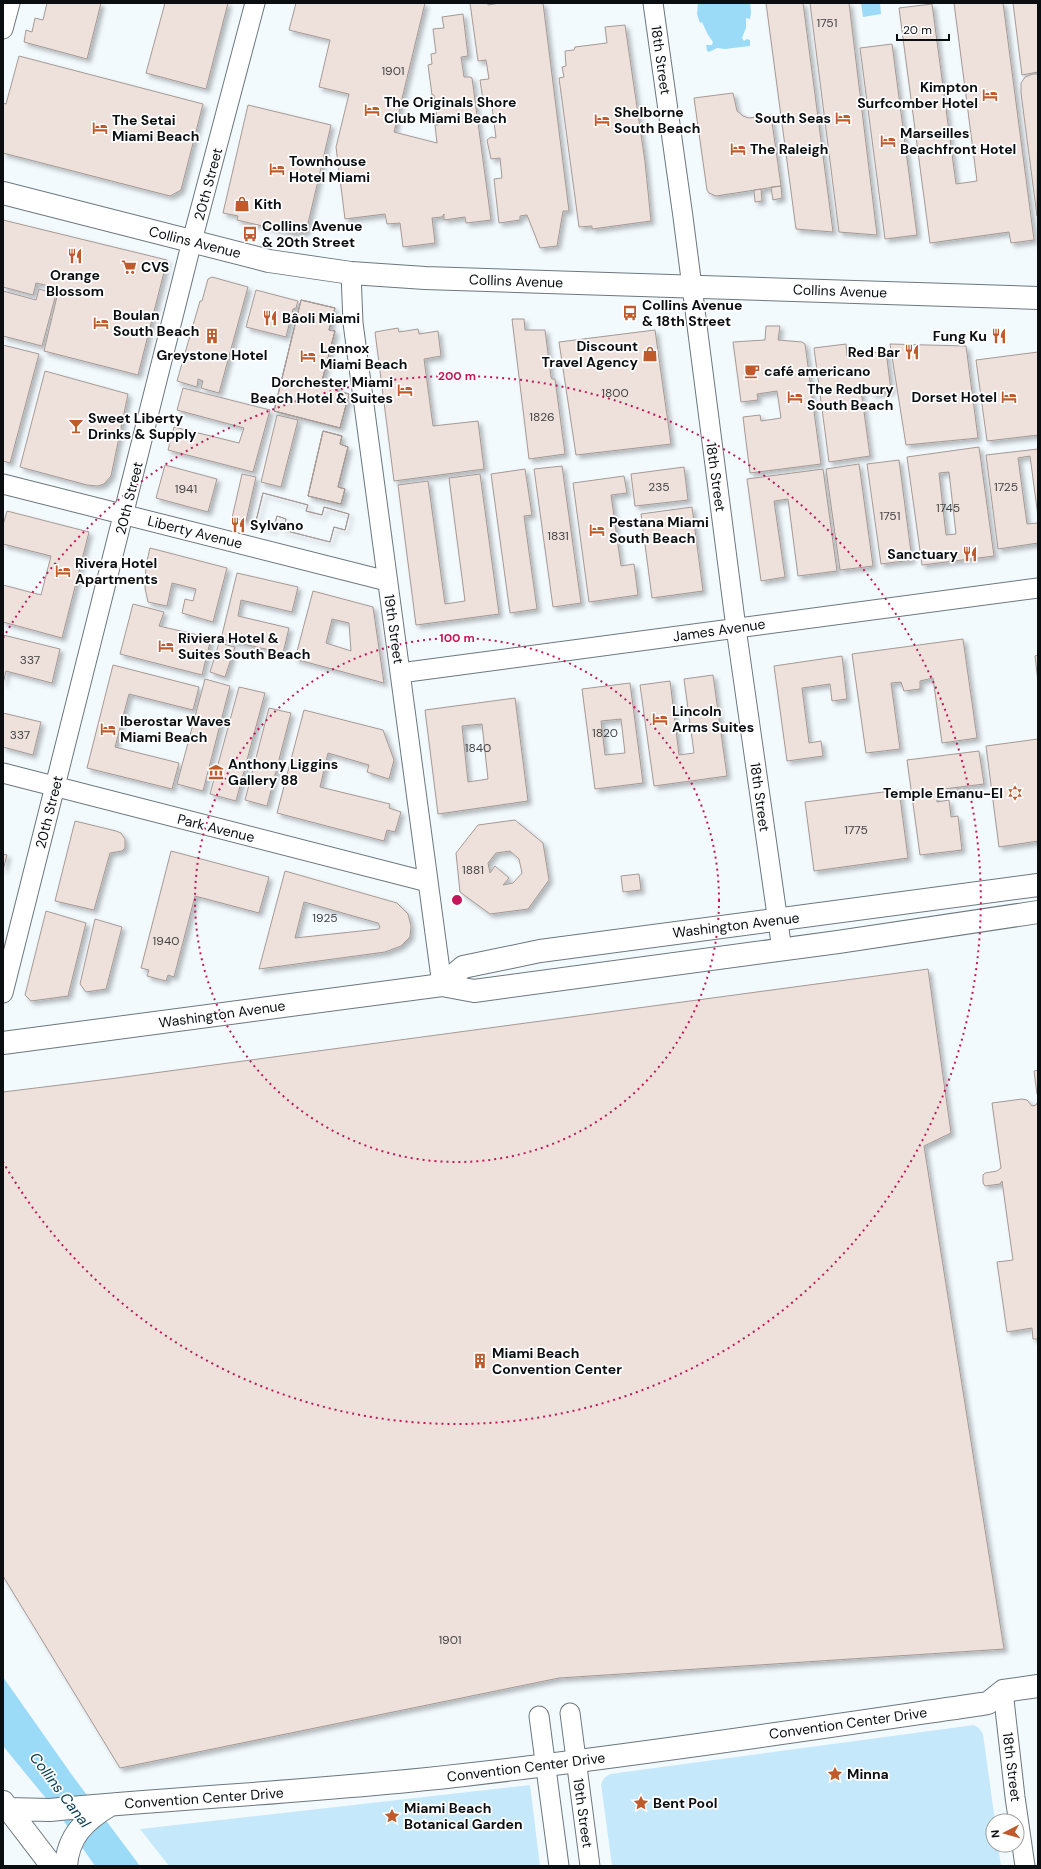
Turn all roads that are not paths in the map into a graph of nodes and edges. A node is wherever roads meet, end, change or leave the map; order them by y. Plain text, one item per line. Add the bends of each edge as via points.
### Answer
1 (10, 3) edge
2 (256, 3) edge
3 (653, 3) edge
4 (3, 29) edge
5 (3, 192) edge
6 (192, 241) junction
7 (351, 273) junction
8 (692, 286) junction
9 (1038, 298) edge
10 (3, 484) edge
11 (125, 514) junction
12 (387, 581) junction
13 (1038, 588) edge
14 (736, 628) junction
15 (400, 673) junction
16 (3, 773) edge
17 (56, 786) junction
18 (428, 882) junction
19 (1038, 885) edge
20 (1038, 912) edge
21 (777, 920) junction
22 (782, 950) junction
23 (442, 985) junction
24 (3, 993) edge
25 (3, 1043) edge
26 (1038, 1686) edge
27 (1003, 1691) junction
28 (570, 1713) dead end
29 (539, 1716) dead end
30 (577, 1760) junction
31 (545, 1765) junction
32 (5, 1806) edge
33 (104, 1807) junction
34 (52, 1866) edge
35 (66, 1866) edge
36 (559, 1866) edge
37 (590, 1866) edge
38 (1025, 1866) edge

1 - 4 street
2 - 6 street, 20th Street
3 - 8 street, 18th Street
5 - 6 main road, Collins Avenue
6 - 7 main road, Collins Avenue via 268,261
6 - 11 street, 20th Street
7 - 8 main road, Collins Avenue via 425,278
7 - 12 street, 19th Street via 354,323
8 - 9 main road, Collins Avenue
8 - 14 street, 18th Street
10 - 11 street, Liberty Avenue
11 - 12 street, Liberty Avenue
11 - 17 street, 20th Street
12 - 15 street, 19th Street
13 - 14 street, James Avenue
14 - 15 street, James Avenue
14 - 21 street, 18th Street
15 - 18 street, 19th Street
16 - 17 street, Park Avenue
17 - 18 street, Park Avenue
17 - 24 street, 20th Street
18 - 23 street, 19th Street
19 - 21 main road, Washington Avenue
20 - 22 main road, Washington Avenue
21 - 22 street, 18th Street
21 - 23 main road, Washington Avenue via 540,951 464,967
22 - 23 main road, Washington Avenue via 474,991
23 - 25 main road, Washington Avenue
26 - 27 main road, Convention Center Drive
27 - 30 main road, Convention Center Drive via 988,1703
27 - 38 street, 18th Street
28 - 30 street, 19th Street
29 - 31 street
30 - 31 main road, Convention Center Drive
30 - 37 street, 19th Street
31 - 33 main road, Convention Center Drive via 314,1790
31 - 36 street
32 - 33 main road, Convention Center Drive via 50,1810
32 - 34 main road
33 - 35 main road via 79,1829 68,1848

